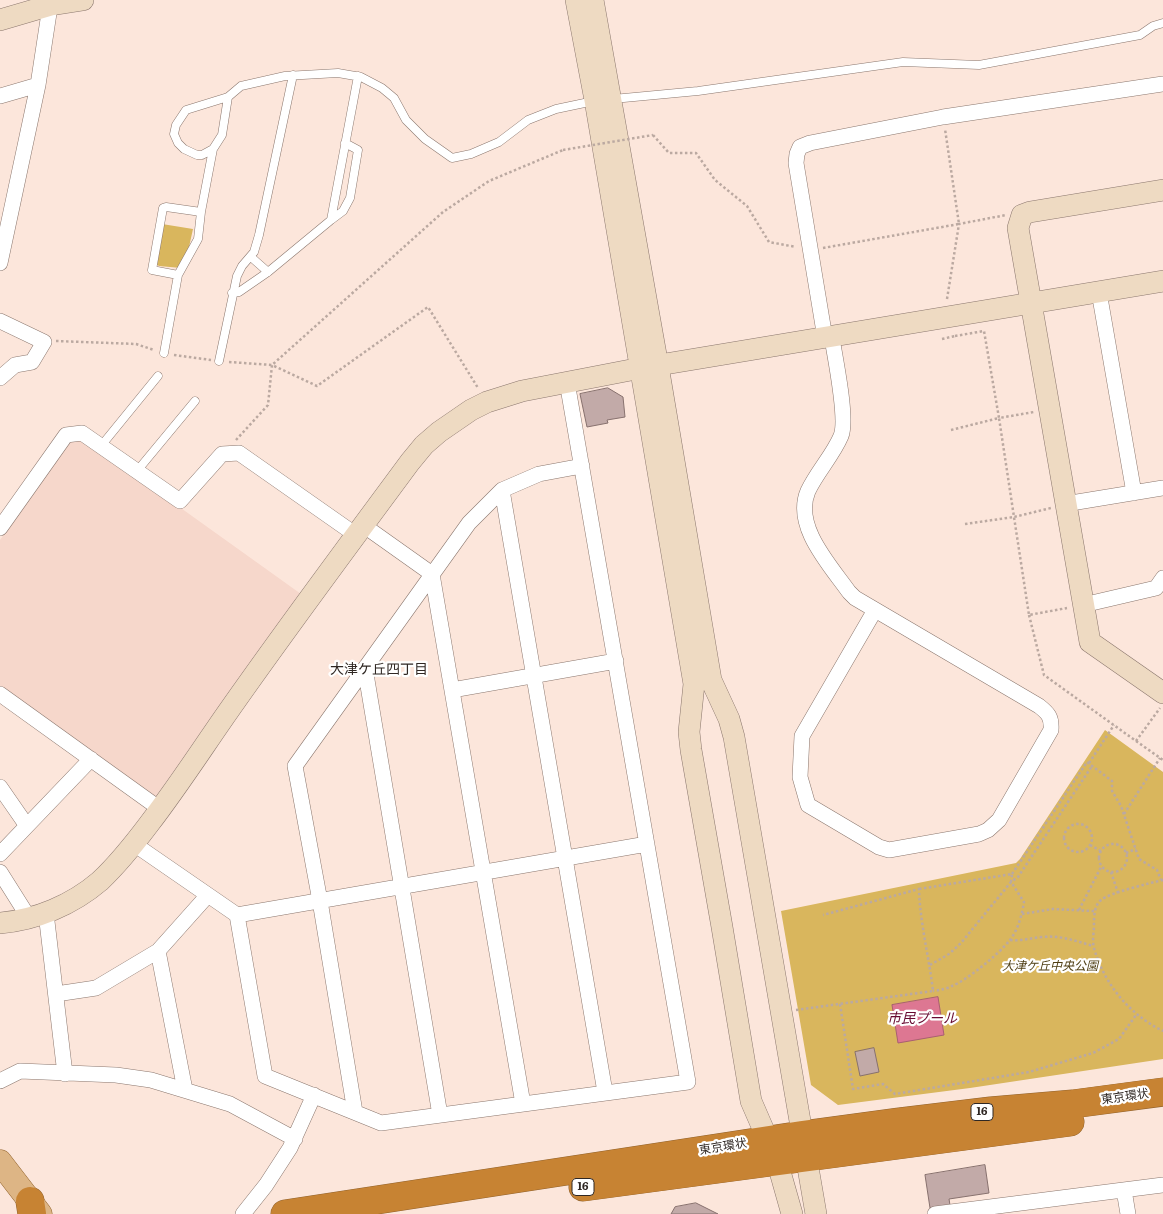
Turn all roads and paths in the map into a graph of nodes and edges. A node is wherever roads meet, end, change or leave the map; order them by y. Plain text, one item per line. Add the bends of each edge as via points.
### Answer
1 (83, 0) edge
2 (576, 0) edge
3 (593, 0) edge
4 (51, 3) edge
5 (0, 20) edge
6 (1163, 23) edge
7 (293, 75) junction
8 (358, 76) junction
9 (1163, 84) edge
10 (38, 85) junction
11 (0, 96) edge
12 (228, 97) junction
13 (603, 100) junction
14 (943, 117) junction
15 (345, 143) junction
16 (213, 149) junction
17 (1163, 190) edge
18 (201, 212) junction
19 (1022, 215) junction
20 (331, 220) junction
21 (959, 224) junction
22 (811, 250) junction
23 (251, 256) junction
24 (0, 263) edge
25 (268, 272) junction
26 (178, 275) junction
27 (1163, 281) edge
28 (1099, 292) junction
29 (232, 293) junction
30 (947, 299) dead end
31 (1031, 303) junction
32 (0, 321) edge
33 (953, 330) dead end
34 (955, 336) junction
35 (828, 338) junction
36 (942, 339) dead end
37 (44, 342) junction
38 (164, 353) junction
39 (219, 361) junction
40 (272, 365) junction
41 (650, 367) junction
42 (158, 376) dead end
43 (0, 378) edge
44 (567, 382) junction
45 (195, 401) dead end
46 (487, 402) junction
47 (1049, 409) junction
48 (1000, 418) junction
49 (951, 430) dead end
50 (232, 444) dead end
51 (101, 446) junction
52 (582, 466) junction
53 (137, 471) junction
54 (1163, 488) edge
55 (502, 490) junction
56 (1134, 493) junction
57 (1066, 504) junction
58 (1014, 517) junction
59 (965, 524) dead end
60 (0, 528) edge
61 (360, 530) junction
62 (432, 574) junction
63 (1161, 587) edge
64 (1083, 605) junction
65 (875, 610) junction
66 (1029, 616) junction
67 (616, 661) junction
68 (365, 668) junction
69 (534, 676) junction
70 (452, 690) junction
71 (1163, 693) edge
72 (0, 694) edge
73 (1163, 703) edge
74 (1114, 725) junction
75 (1136, 741) junction
76 (1162, 759) edge
77 (91, 760) junction
78 (1089, 763) junction
79 (1092, 766) junction
80 (0, 787) edge
81 (160, 809) junction
82 (1124, 814) junction
83 (27, 826) junction
84 (134, 844) junction
85 (647, 844) junction
86 (1090, 845) junction
87 (1136, 849) junction
88 (1101, 851) junction
89 (1126, 853) junction
90 (0, 854) edge
91 (565, 859) junction
92 (1102, 867) junction
93 (0, 872) edge
94 (484, 872) junction
95 (1111, 872) junction
96 (1012, 874) junction
97 (1162, 880) edge
98 (1011, 882) junction
99 (403, 886) junction
100 (919, 889) junction
101 (1118, 893) junction
102 (208, 895) junction
103 (320, 901) junction
104 (1079, 910) junction
105 (1094, 911) junction
106 (1022, 914) junction
107 (37, 915) junction
108 (237, 915) junction
109 (823, 915) dead end
110 (0, 923) edge
111 (1010, 940) junction
112 (1093, 946) junction
113 (158, 951) junction
114 (930, 965) junction
115 (933, 991) junction
116 (56, 994) junction
117 (840, 1004) junction
118 (794, 1011) dead end
119 (1136, 1015) junction
120 (1163, 1031) edge
121 (65, 1074) junction
122 (0, 1081) edge
123 (185, 1090) junction
124 (605, 1092) junction
125 (1163, 1092) edge
126 (314, 1096) junction
127 (523, 1104) junction
128 (1163, 1107) edge
129 (355, 1112) junction
130 (440, 1115) junction
131 (295, 1139) junction
132 (804, 1146) junction
133 (773, 1151) junction
134 (0, 1162) edge
135 (1163, 1185) edge
136 (1124, 1190) junction
137 (1040, 1208) edge
138 (34, 1210) edge
139 (960, 1212) edge
140 (242, 1214) edge
141 (285, 1214) edge
142 (388, 1214) edge
143 (792, 1214) edge
144 (816, 1214) edge
145 (935, 1214) edge
146 (1128, 1214) edge

1 - 4 street
2 - 13 street
3 - 13 street
4 - 5 street
4 - 10 street
6 - 13 lane via 1140,35 979,65 903,62 698,91
7 - 8 lane via 338,73
7 - 12 lane via 241,86
7 - 23 lane via 259,235
8 - 13 lane via 376,83 394,98 406,120 425,139 452,158 499,142 528,120 546,112
8 - 15 lane
9 - 14 street
10 - 11 street
10 - 24 street
12 - 16 lane via 222,135
12 - 16 lane via 186,110 176,125 174,134 178,143 191,153 202,155
13 - 41 street
14 - 21 path
14 - 22 street via 800,147 796,163
15 - 20 lane
15 - 20 lane via 358,150 350,198 343,211
16 - 18 lane
17 - 19 street
18 - 26 lane via 198,239
18 - 26 lane via 163,208 152,270
19 - 21 path via 1011,214
19 - 31 street via 1018,228
20 - 25 lane
21 - 22 path
21 - 30 path
22 - 35 street
22 - 40 path, bridge via 769,242 747,206 715,180 696,153 669,153 653,135 563,150 489,181 443,212
23 - 25 lane
23 - 29 lane via 242,266
25 - 29 lane via 239,292
26 - 38 lane
27 - 28 street
28 - 31 street
28 - 56 street
29 - 39 lane
31 - 35 street
31 - 47 street
32 - 37 street
33 - 34 path
34 - 36 path
34 - 48 path via 984,330
35 - 41 street
35 - 65 street via 844,420 841,435 808,490 803,512 818,548 849,592
37 - 38 path via 136,344
37 - 43 street via 32,362 15,365
38 - 39 path
39 - 40 path
40 - 46 path via 317,386 428,307
40 - 50 path via 268,405
41 - 44 street
41 - 132 street via 711,680 734,737
41 - 133 street via 694,684 689,732 691,750 751,1101
42 - 51 lane
44 - 46 street
44 - 52 street
45 - 53 lane
46 - 61 street via 456,420 424,445
47 - 48 path
47 - 57 street
48 - 49 path
48 - 58 path
51 - 53 street
51 - 60 street via 82,433 66,435
52 - 55 street via 539,474
52 - 67 street
53 - 61 street via 180,501 222,454 239,453
54 - 56 street
55 - 62 street via 469,523
55 - 69 street
56 - 57 street
57 - 58 path
57 - 64 street
58 - 59 path
58 - 66 path
61 - 62 street
61 - 81 street
62 - 68 street
62 - 70 street
63 - 64 street
64 - 66 path
64 - 71 street via 1090,642
65 - 65 street via 802,736 800,776 808,805 889,850 988,830 999,820 1051,730 1052,719 1039,706
66 - 74 path via 1044,675
67 - 69 street
67 - 85 street
68 - 99 street
68 - 103 street via 295,766
69 - 70 street
69 - 91 street
70 - 94 street
72 - 77 street
73 - 75 path
74 - 75 path
74 - 78 path
75 - 76 path
76 - 82 path
77 - 81 street
77 - 83 street
78 - 79 path
78 - 96 path
79 - 82 path via 1112,780 1112,791
79 - 98 path via 1018,877
80 - 83 street
81 - 84 street
82 - 87 path
83 - 90 street
84 - 102 street
84 - 107 street via 99,882 58,909
85 - 91 street
85 - 124 street via 688,1082
86 - 86 path via 1076,852 1066,847 1063,836 1069,826 1080,823 1090,828 1093,839
86 - 88 path
87 - 89 path
87 - 97 path via 1138,859 1157,870
88 - 89 path via 1104,846 1114,843 1124,848
88 - 92 path via 1098,856
89 - 95 path via 1128,859 1122,869
91 - 94 street
91 - 124 street
92 - 95 path
92 - 104 path
93 - 107 street
94 - 99 street
94 - 127 street
95 - 101 path
96 - 98 path
96 - 100 path
97 - 101 path
98 - 106 path via 1024,902
98 - 114 path via 961,943
99 - 103 street
99 - 130 street
100 - 109 path
100 - 114 path
101 - 105 path via 1101,900
102 - 108 street
102 - 113 street
103 - 108 street
103 - 129 street
104 - 105 path
104 - 106 path via 1053,909
105 - 112 path
106 - 111 path
107 - 110 street
107 - 116 street
108 - 126 street via 265,1076
111 - 112 path via 1058,936
111 - 115 path via 959,983
112 - 119 path via 1108,980
113 - 116 street via 96,988
113 - 123 street
114 - 115 path
115 - 117 path
116 - 121 street
117 - 118 path
117 - 119 path via 853,1089 883,1084 895,1094 1029,1072 1092,1052 1119,1039
119 - 120 path
121 - 122 street via 20,1071
121 - 123 street via 116,1075 151,1080
123 - 131 street via 230,1104
124 - 127 street
125 - 132 highway, 東京環状 / 16 via 898,1122
126 - 129 street
126 - 131 street
127 - 130 street
128 - 132 highway, 東京環状 / 16 via 989,1133
129 - 130 street via 381,1124
131 - 140 street via 266,1185
132 - 133 highway, 東京環状 / 16
132 - 144 street
133 - 141 highway, 東京環状 / 16
133 - 142 highway, 東京環状 / 16
133 - 143 street
134 - 138 main road
135 - 136 street
136 - 137 street
136 - 146 street
137 - 139 street
139 - 145 street

